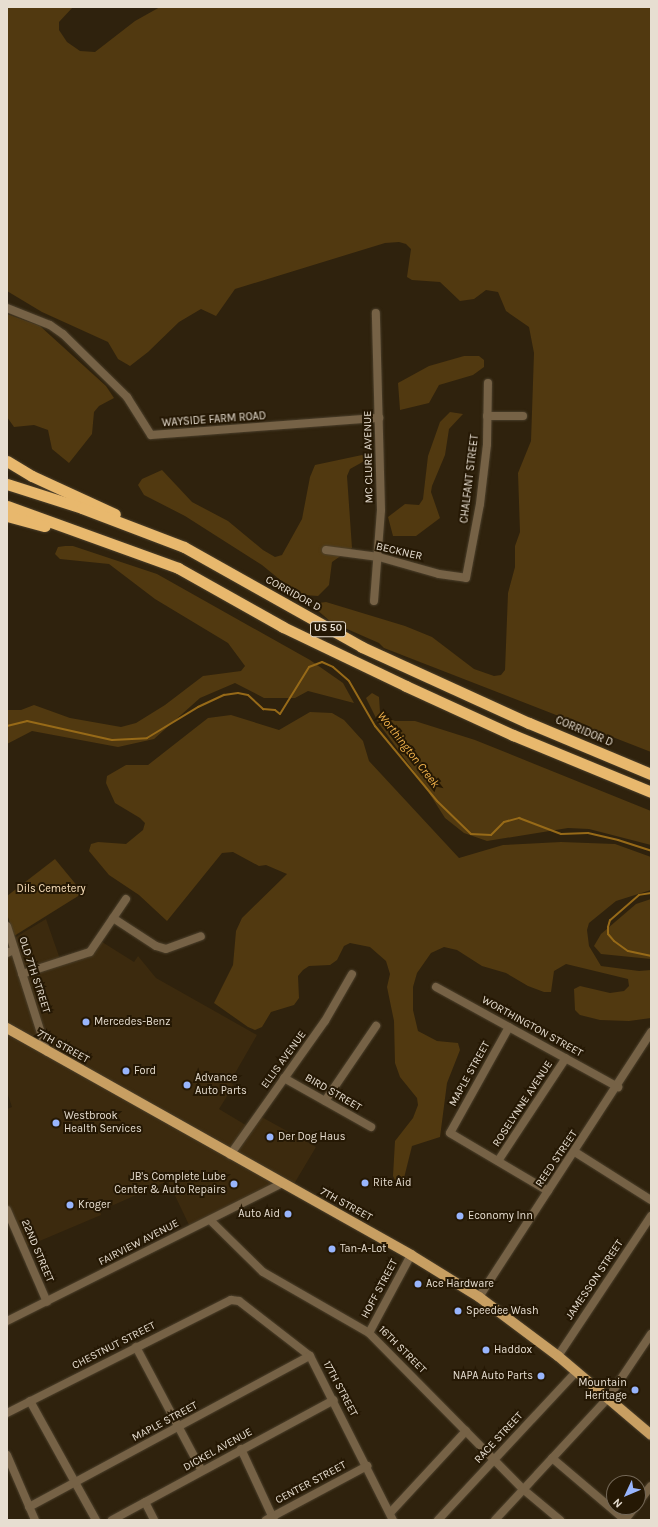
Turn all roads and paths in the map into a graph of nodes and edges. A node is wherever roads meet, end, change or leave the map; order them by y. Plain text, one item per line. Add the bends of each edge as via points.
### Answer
1 (7, 308) edge
2 (376, 313) dead end
3 (488, 383) dead end
4 (487, 416) junction
5 (523, 416) dead end
6 (379, 418) junction
7 (7, 461) edge
8 (7, 484) edge
9 (7, 506) edge
10 (7, 516) edge
11 (100, 540) junction
12 (184, 547) junction
13 (326, 550) dead end
14 (379, 557) junction
15 (466, 578) joint
16 (374, 601) dead end
17 (651, 774) edge
18 (651, 792) edge
19 (126, 899) dead end
20 (113, 918) junction
21 (7, 926) edge
22 (201, 936) dead end
23 (11, 952) edge
24 (22, 974) junction
25 (352, 974) dead end
26 (436, 986) dead end
27 (376, 1026) dead end
28 (509, 1027) junction
29 (7, 1028) edge
30 (651, 1032) edge
31 (47, 1053) junction
32 (566, 1058) junction
33 (284, 1078) junction
34 (618, 1087) junction
35 (325, 1101) junction
36 (371, 1127) dead end
37 (575, 1152) junction
38 (230, 1156) junction
39 (498, 1161) junction
40 (281, 1184) junction
41 (548, 1191) junction
42 (651, 1200) edge
43 (7, 1210) edge
44 (651, 1216) edge
45 (210, 1220) junction
46 (410, 1255) junction
47 (479, 1297) junction
48 (231, 1300) joint
49 (47, 1302) junction
50 (7, 1322) edge
51 (369, 1334) junction
52 (651, 1334) edge
53 (136, 1347) junction
54 (310, 1356) junction
55 (558, 1356) junction
56 (576, 1372) junction
57 (608, 1398) junction
58 (334, 1400) junction
59 (30, 1401) junction
60 (7, 1413) edge
61 (180, 1427) junction
62 (466, 1431) junction
63 (651, 1435) edge
64 (241, 1449) junction
65 (7, 1455) edge
66 (552, 1458) junction
67 (495, 1459) junction
68 (367, 1466) junction
69 (202, 1471) junction
70 (75, 1482) junction
71 (524, 1490) junction
72 (145, 1502) junction
73 (29, 1507) junction
74 (392, 1516) edge
75 (271, 1519) edge
76 (35, 1520) edge
77 (96, 1520) edge
78 (112, 1520) edge
79 (154, 1520) edge
80 (438, 1520) edge
81 (496, 1520) edge
82 (560, 1520) edge
83 (625, 1520) edge

1 - 6 street, WAYSIDE FARM ROAD via 50,325 63,334 127,397 152,435
2 - 6 street, MC CLURE AVENUE
3 - 4 street, CHALFANT STREET
4 - 5 street
4 - 15 street, CHALFANT STREET via 487,444 480,504
6 - 14 street, MC CLURE AVENUE
7 - 12 highway via 32,476
8 - 12 highway, CORRIDOR D / US 50 via 82,508
9 - 11 highway, US 50
10 - 11 highway
11 - 18 highway, US 50 via 178,568 283,627 400,683 514,735
12 - 17 highway, CORRIDOR D / US 50 via 362,647 529,723
13 - 14 street, BECKNER
14 - 15 street, BECKNER via 438,574
14 - 16 street, MC CLURE AVENUE
19 - 20 street
20 - 22 street via 156,946 166,949
20 - 24 street via 90,952
21 - 23 street, OLD 7TH STREET
23 - 24 street, OLD 7TH STREET
24 - 31 street, OLD 7TH STREET
25 - 33 street, ELLIS AVENUE via 325,1021
26 - 28 street, WORTHINGTON STREET
27 - 35 street
28 - 32 street, WORTHINGTON STREET
28 - 39 street, MAPLE STREET via 450,1133
29 - 31 main road, 7TH STREET
30 - 34 street, REED STREET
31 - 38 main road, 7TH STREET
32 - 34 street, WORTHINGTON STREET
32 - 39 street, ROSELYNNE AVENUE
33 - 35 street, BIRD STREET
33 - 38 street, ELLIS AVENUE
34 - 37 street, REED STREET
35 - 36 street, BIRD STREET
37 - 41 street, REED STREET
37 - 42 street
38 - 40 main road, 7TH STREET
39 - 41 street
40 - 45 street, FAIRVIEW AVENUE
40 - 46 main road, 7TH STREET
41 - 47 street, REED STREET
43 - 49 street, 22ND STREET
44 - 55 street, JAMESSON STREET
45 - 49 street, FAIRVIEW AVENUE
45 - 51 street, 16TH STREET via 263,1272
46 - 47 main road, 7TH STREET
46 - 51 street, HOFF STREET
47 - 55 main road, 7TH STREET
48 - 53 street, CHESTNUT STREET
48 - 54 street, 17TH STREET via 240,1301
49 - 50 street, FAIRVIEW AVENUE
51 - 62 street, 16TH STREET
52 - 57 street
53 - 59 street, CHESTNUT STREET
53 - 61 street
54 - 58 street, 17TH STREET
54 - 61 street, MAPLE STREET
55 - 56 main road, 7TH STREET
56 - 57 main road, 7TH STREET
56 - 67 street, RACE STREET
57 - 63 main road, 7TH STREET
57 - 66 street
58 - 64 street, DICKEL AVENUE
58 - 68 street, 17TH STREET
59 - 60 street, CHESTNUT STREET
59 - 70 street
61 - 69 street
61 - 70 street, MAPLE STREET
62 - 67 street, 16TH STREET
62 - 74 street
64 - 69 street, DICKEL AVENUE
64 - 75 street
65 - 73 street
66 - 71 street
66 - 83 street
67 - 71 street, 16TH STREET
67 - 80 street, RACE STREET
68 - 74 street, 17TH STREET
68 - 75 street, CENTER STREET
69 - 72 street, DICKEL AVENUE
70 - 73 street, MAPLE STREET
70 - 77 street
71 - 81 street
71 - 82 street, 16TH STREET
72 - 78 street, DICKEL AVENUE
72 - 79 street
73 - 76 street

